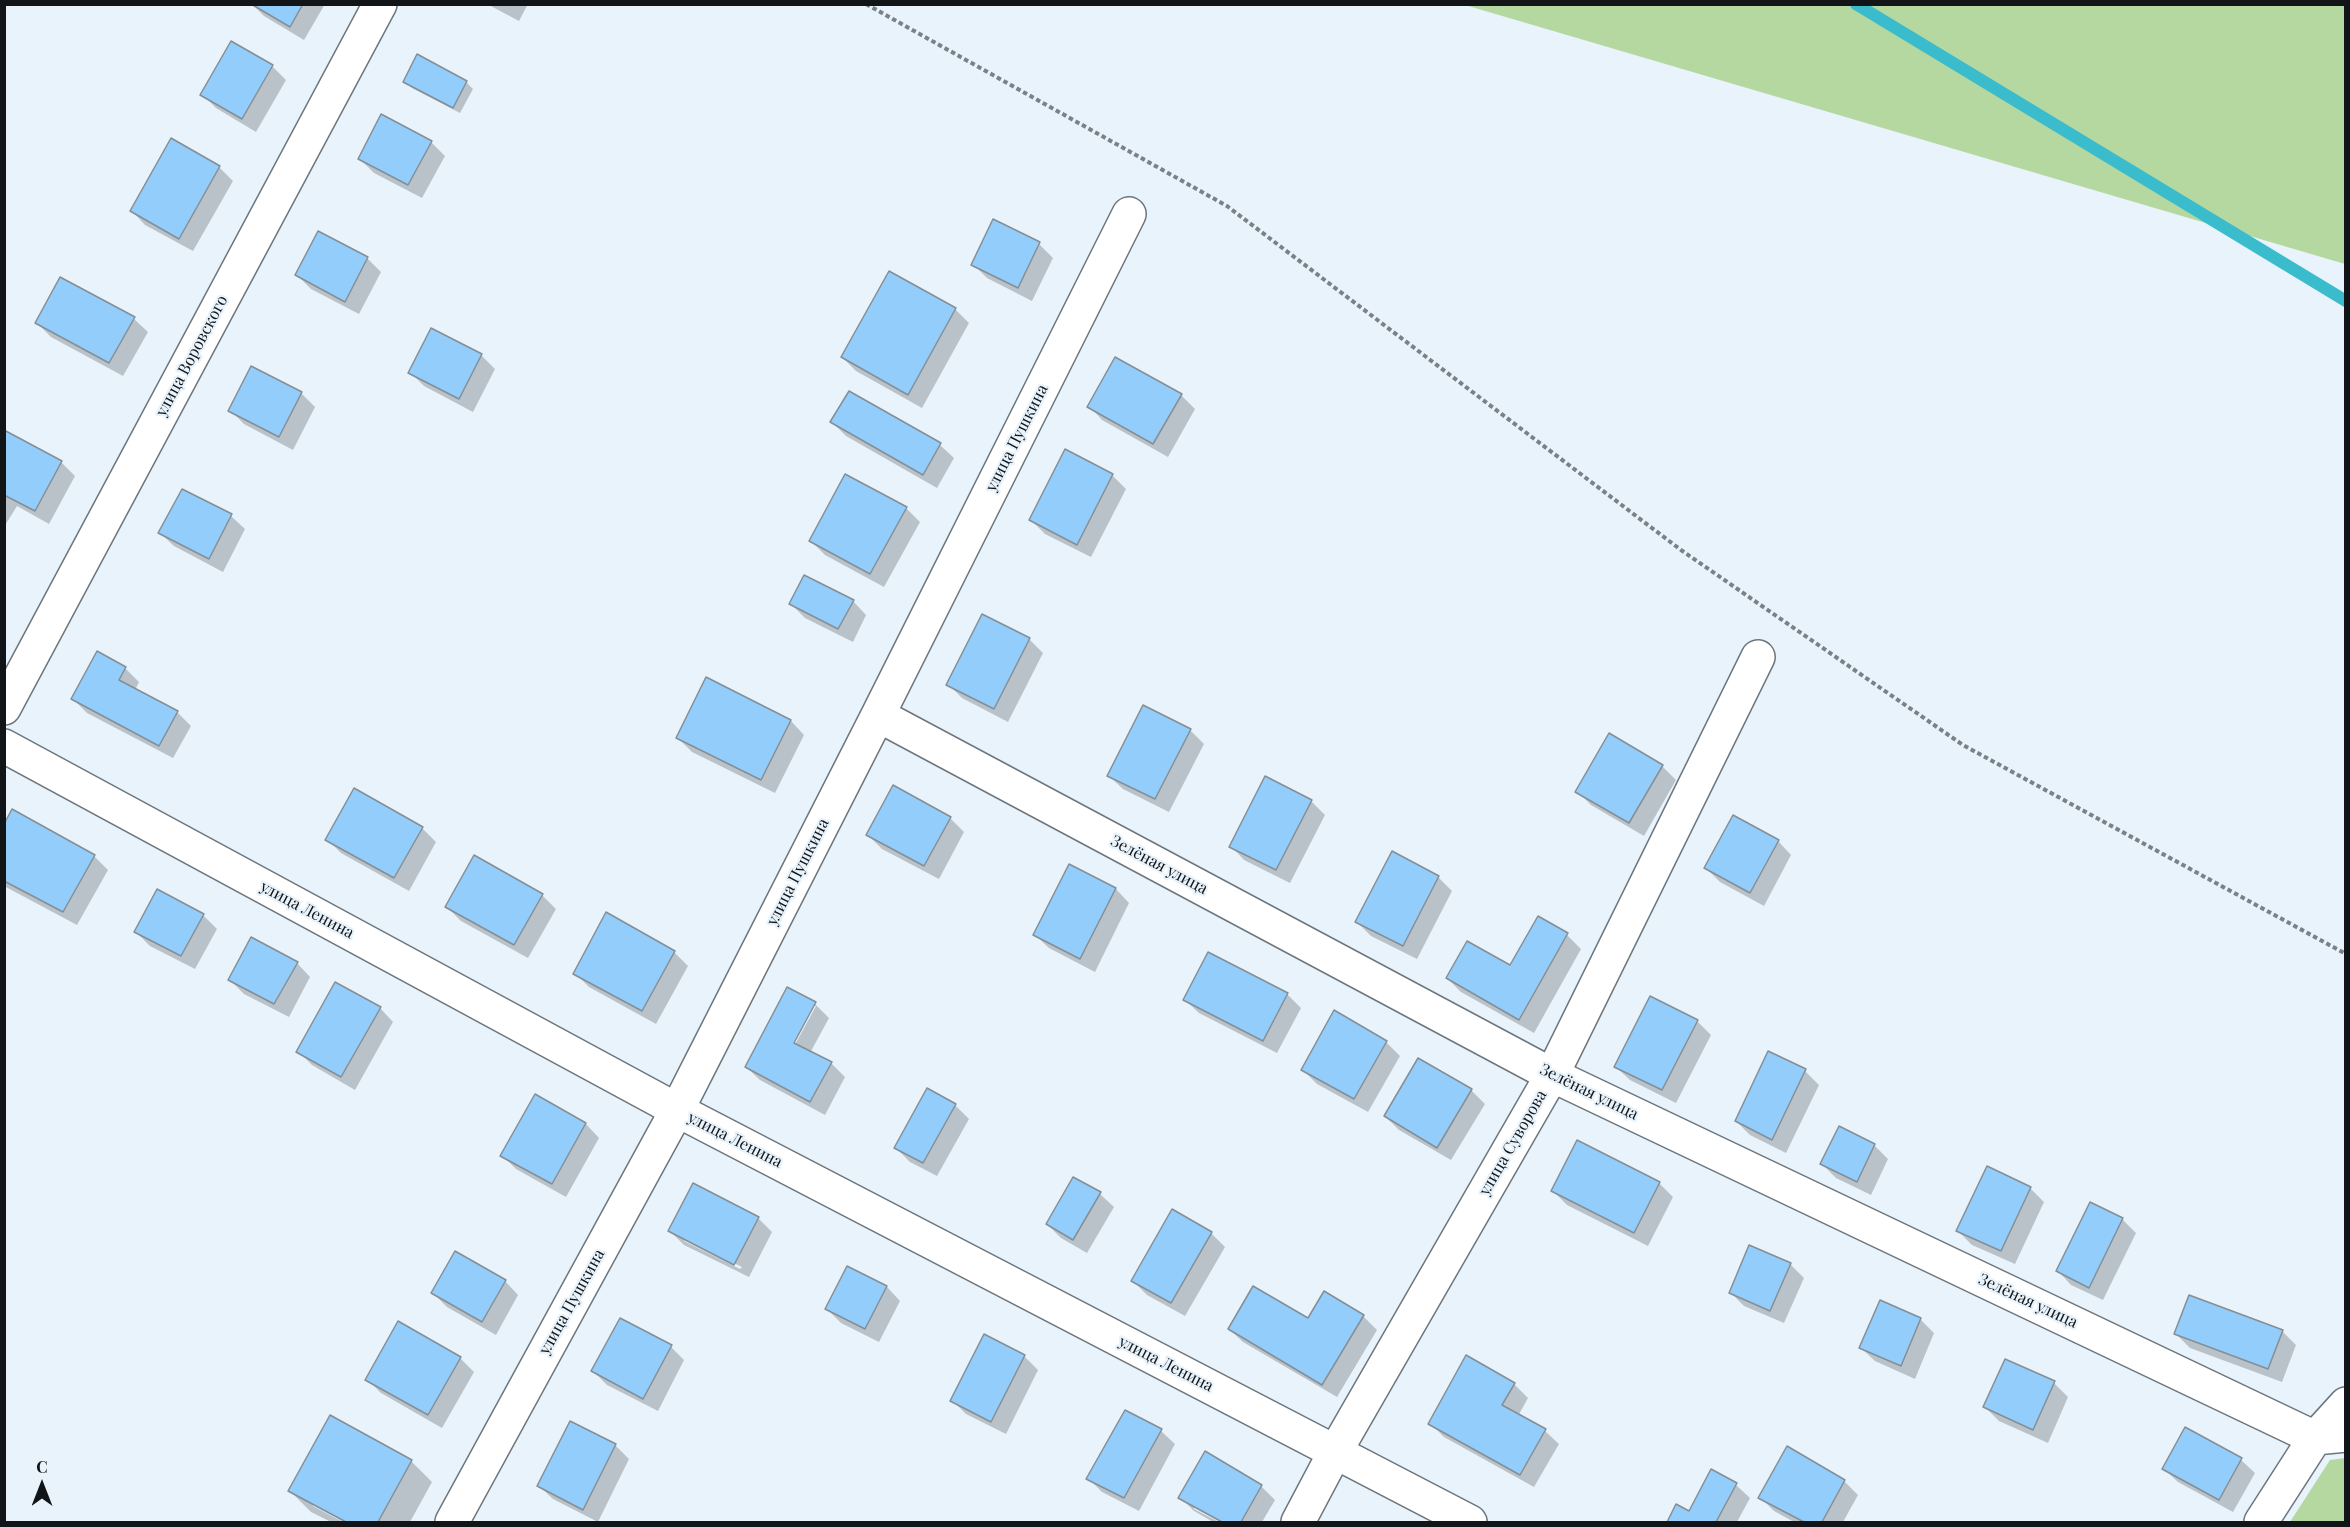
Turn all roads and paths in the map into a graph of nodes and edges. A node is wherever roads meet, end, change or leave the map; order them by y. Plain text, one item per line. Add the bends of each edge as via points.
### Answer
1 (380, 4) edge
2 (866, 4) edge
3 (1129, 214) dead end
4 (1758, 657) dead end
5 (4, 708) edge
6 (878, 715) junction
7 (4, 746) edge
8 (2346, 954) edge
9 (1552, 1075) junction
10 (677, 1110) junction
11 (2346, 1404) edge
12 (2330, 1436) edge
13 (1335, 1452) junction
14 (452, 1522) edge
15 (1298, 1522) edge
16 (1470, 1522) edge
17 (2261, 1522) edge

1 - 5 street, улица Воровского
2 - 8 path via 1227,206 1681,550 1963,745
3 - 6 street, улица Пушкина
4 - 9 street, улица Суворова
6 - 9 street, Зелёная улица
6 - 10 street, улица Пушкина
7 - 10 street, улица Ленина
9 - 12 street, Зелёная улица
9 - 13 street, улица Суворова
10 - 13 street, улица Ленина
10 - 14 street, улица Пушкина
11 - 12 street
12 - 17 street
13 - 15 street, улица Суворова
13 - 16 street, улица Ленина

